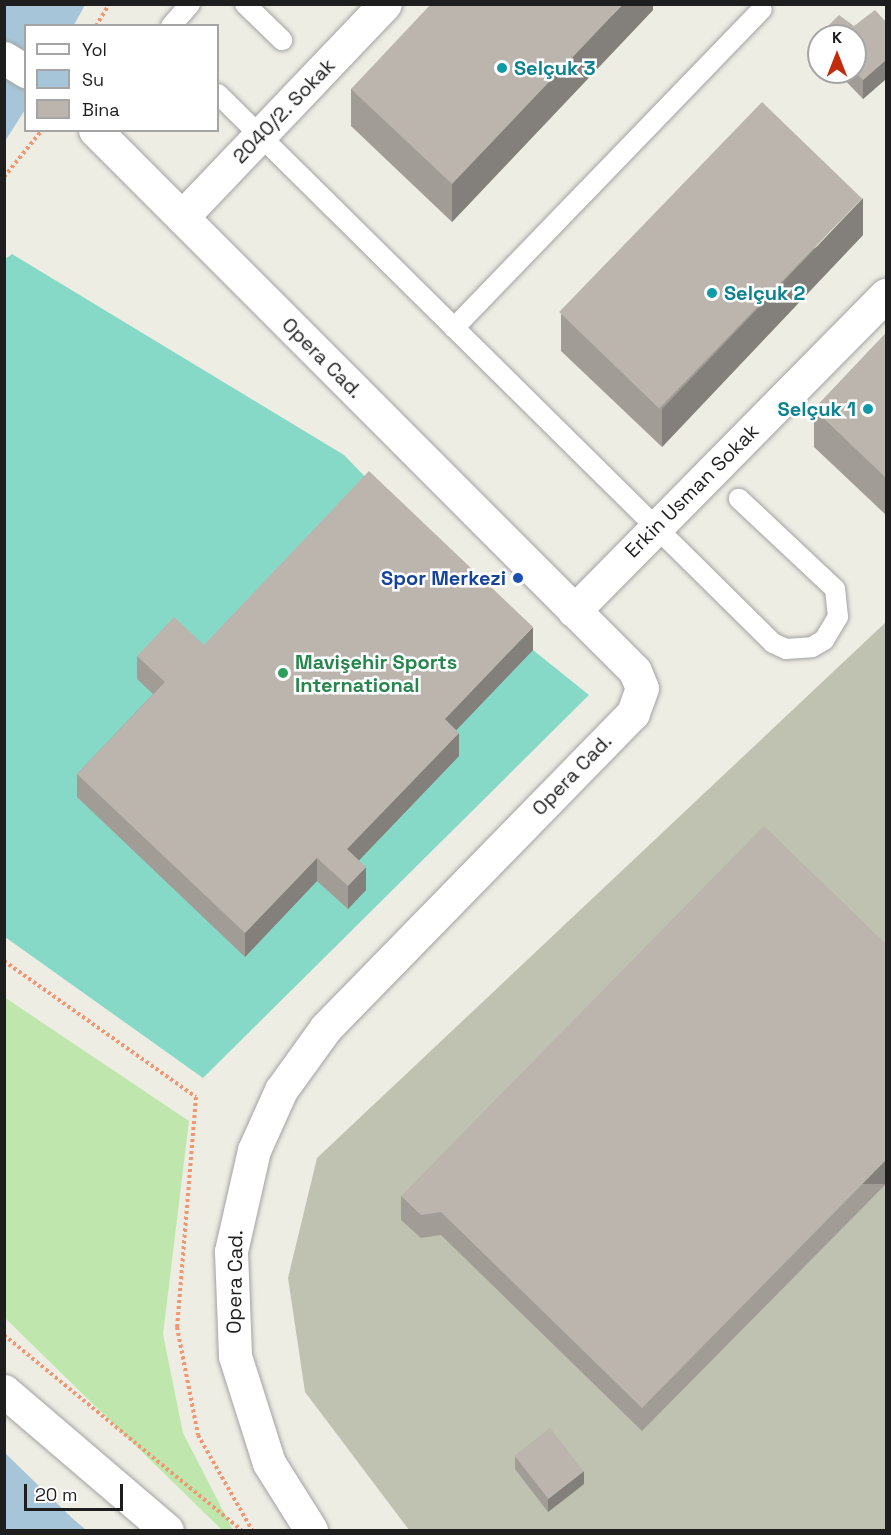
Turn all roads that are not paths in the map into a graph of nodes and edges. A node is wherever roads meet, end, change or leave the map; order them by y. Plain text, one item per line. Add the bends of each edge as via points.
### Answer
1 (190, 4) edge
2 (245, 4) edge
3 (385, 4) edge
4 (762, 9) dead end
5 (173, 24) edge
6 (282, 40) dead end
7 (4, 58) edge
8 (24, 69) edge
9 (219, 95) edge
10 (97, 132) edge
11 (262, 133) junction
12 (182, 217) junction
13 (886, 295) edge
14 (454, 328) junction
15 (739, 499) dead end
16 (654, 530) junction
17 (574, 611) junction
18 (4, 1391) edge
19 (167, 1530) edge
20 (311, 1530) edge

1 - 5 lane
2 - 6 lane
3 - 11 street, 2040/2. Sokak
4 - 14 lane
7 - 8 street
9 - 11 lane
10 - 12 street, Opera Cad.
11 - 12 street, 2040/2. Sokak
11 - 14 lane
12 - 17 street, Opera Cad.
13 - 16 street, Erkin Usman Sokak
14 - 16 lane
15 - 16 lane via 835,589 838,617 824,640 812,647 799,650 773,643
16 - 17 street, Erkin Usman Sokak
17 - 20 street, Opera Cad. via 640,679 639,706 325,1029 281,1090 237,1206 231,1251 235,1356 269,1462
18 - 19 street

